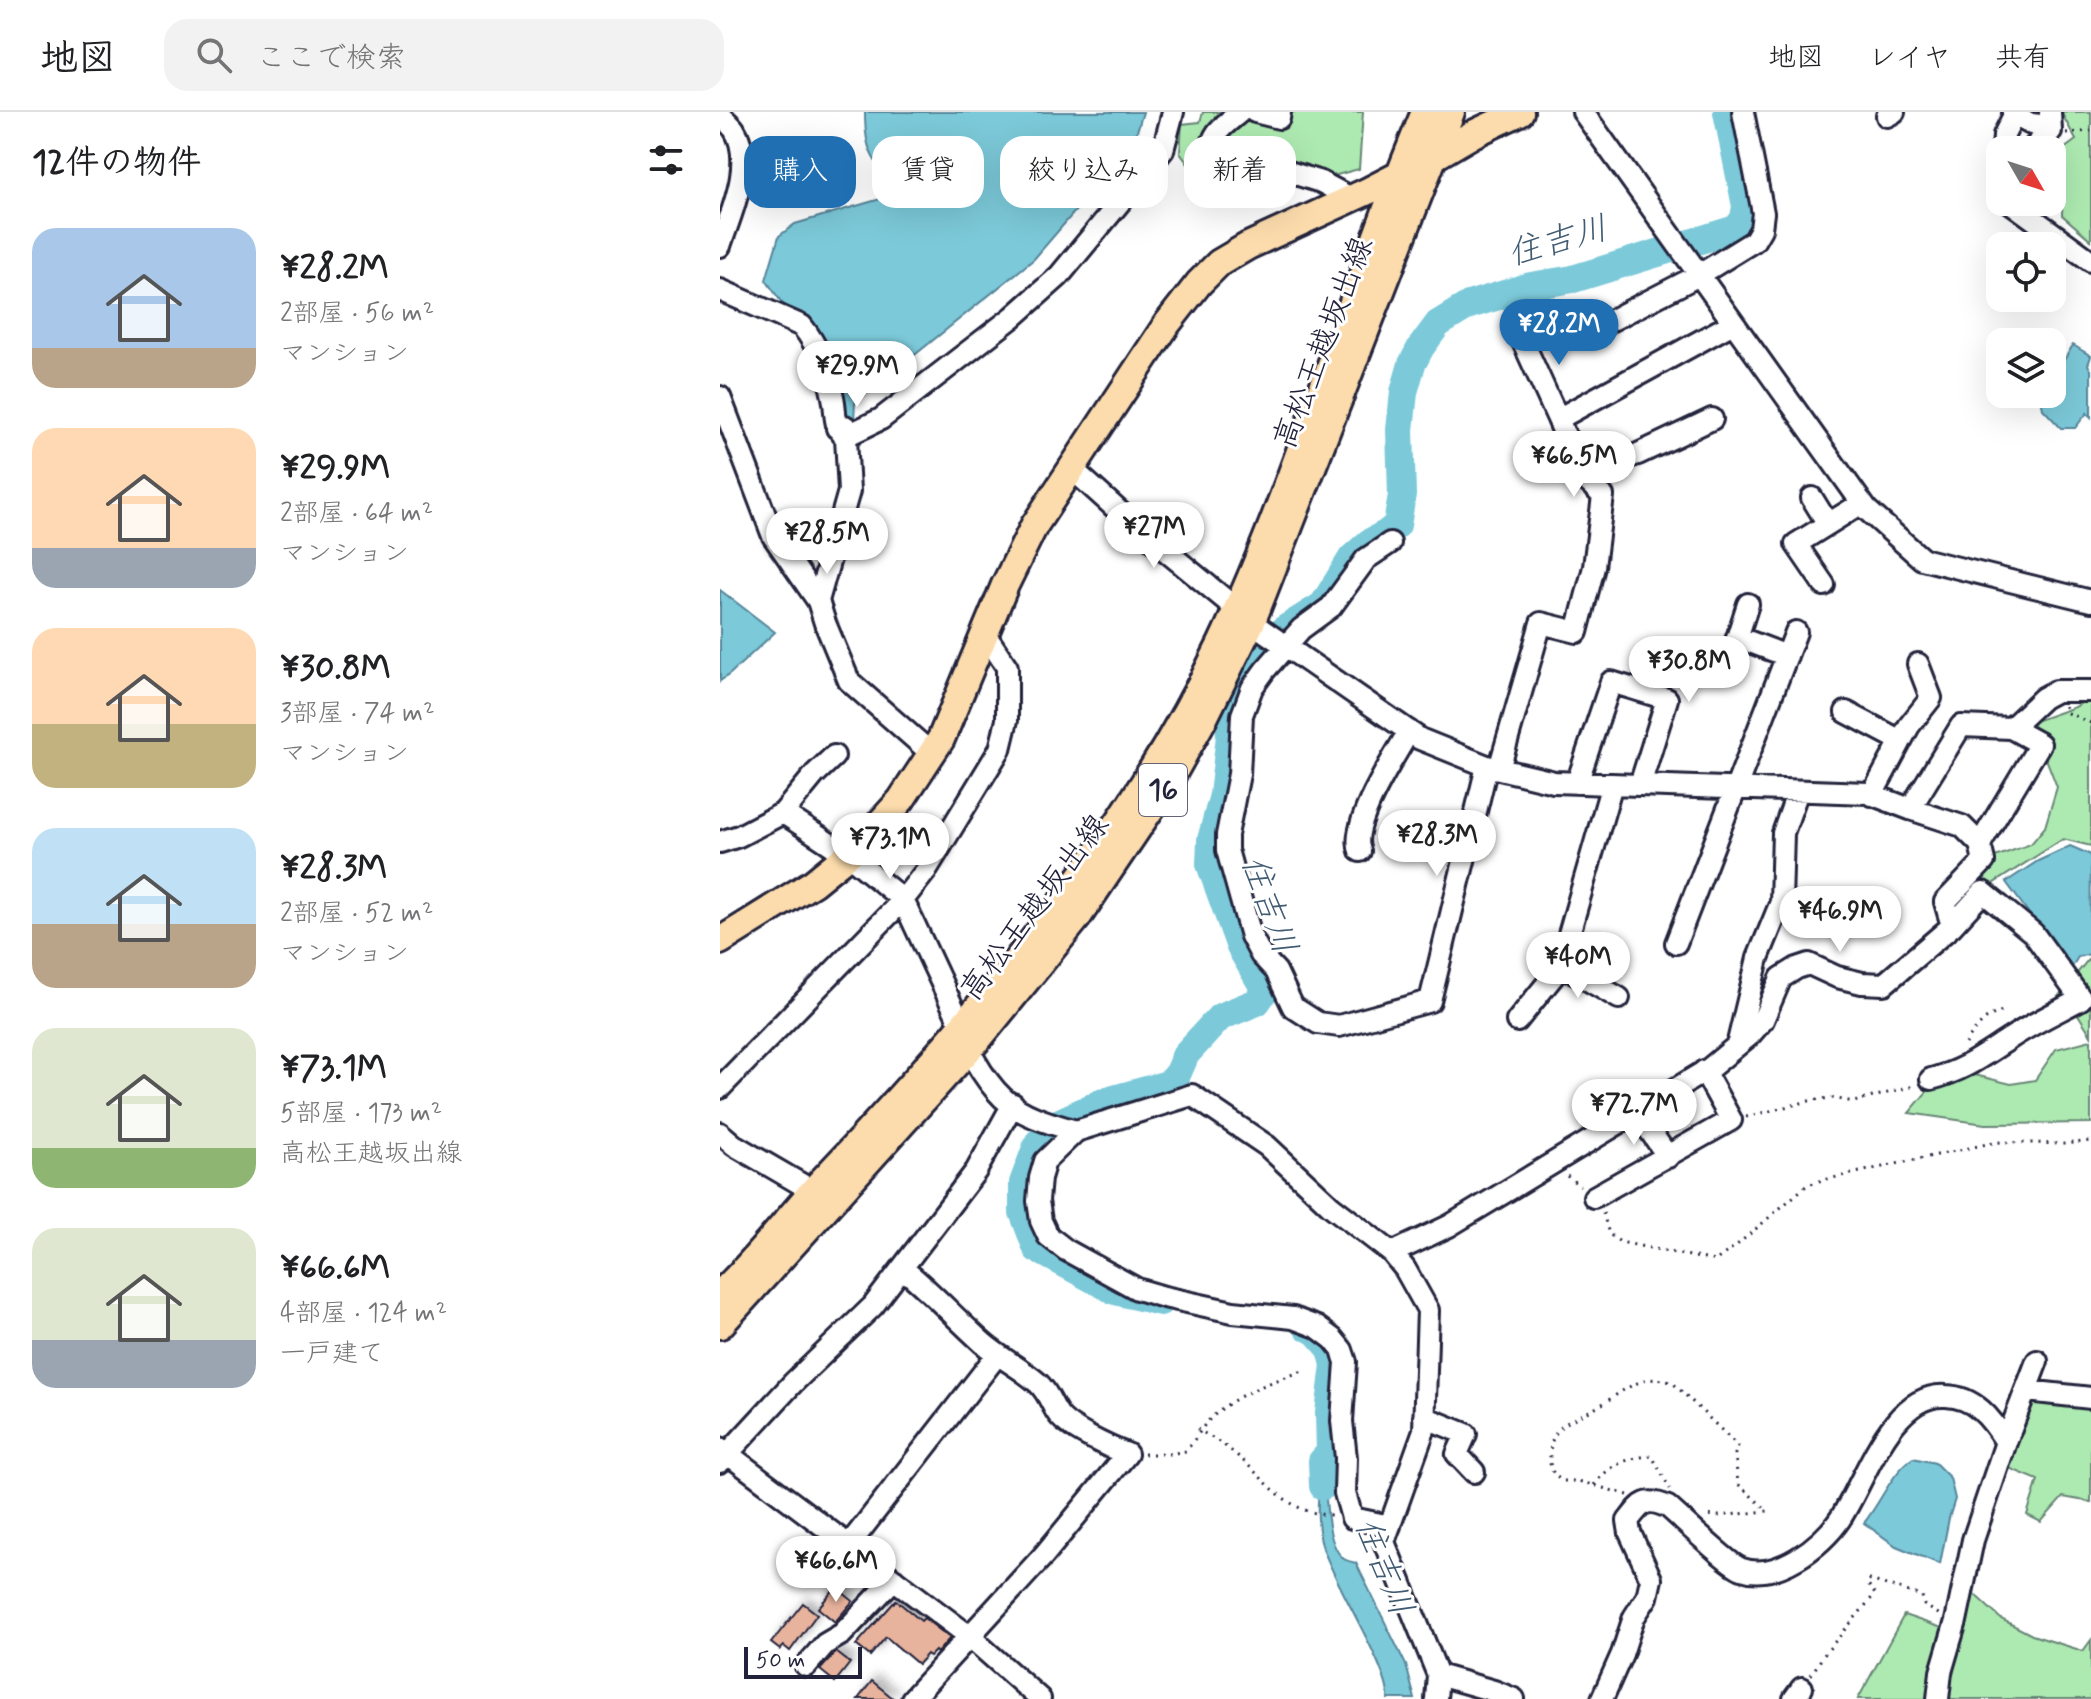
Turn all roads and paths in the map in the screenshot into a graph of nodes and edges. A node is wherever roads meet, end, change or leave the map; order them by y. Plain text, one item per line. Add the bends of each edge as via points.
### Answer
1 (1173, 112) edge
2 (1240, 112) edge
3 (1255, 112) edge
4 (1280, 112) edge
5 (1425, 112) edge
6 (1451, 112) edge
7 (1520, 112) edge
8 (1583, 112) edge
9 (1743, 112) edge
10 (2013, 114) edge
11 (720, 115) edge
12 (2050, 123) edge
13 (2091, 131) edge
14 (2004, 136) edge
15 (1432, 158) junction
16 (1400, 174) junction
17 (1351, 198) junction
18 (2031, 216) edge
19 (720, 246) edge
20 (2091, 261) edge
21 (1699, 275) junction
22 (720, 290) edge
23 (1733, 323) junction
24 (1519, 333) dead end
25 (1579, 337) dead end
26 (720, 397) edge
27 (1558, 419) junction
28 (1712, 419) dead end
29 (837, 428) junction
30 (1070, 467) junction
31 (1581, 473) junction
32 (1812, 498) dead end
33 (1862, 503) junction
34 (1828, 524) junction
35 (1390, 543) dead end
36 (1824, 585) dead end
37 (818, 601) junction
38 (2091, 601) edge
39 (1748, 604) dead end
40 (1264, 630) junction
41 (1796, 632) dead end
42 (985, 634) junction
43 (1737, 637) junction
44 (1787, 656) junction
45 (1918, 664) dead end
46 (1728, 666) dead end
47 (2068, 691) junction
48 (2091, 691) edge
49 (1846, 712) dead end
50 (2091, 723) edge
51 (2011, 728) junction
52 (1409, 731) junction
53 (1901, 741) junction
54 (932, 754) junction
55 (834, 756) dead end
56 (1493, 767) junction
57 (1577, 783) junction
58 (1612, 784) junction
59 (1640, 785) junction
60 (1736, 789) junction
61 (1798, 791) junction
62 (1872, 795) junction
63 (1910, 809) junction
64 (783, 813) junction
65 (720, 842) edge
66 (1980, 844) junction
67 (1360, 851) dead end
68 (846, 857) junction
69 (903, 900) junction
70 (1952, 926) junction
71 (720, 941) edge
72 (1676, 943) dead end
73 (1560, 964) junction
74 (1619, 998) dead end
75 (2003, 1011) dead end
76 (1517, 1021) dead end
77 (964, 1038) junction
78 (1738, 1042) junction
79 (1962, 1049) dead end
80 (1704, 1071) junction
81 (1931, 1079) joint
82 (720, 1088) edge
83 (1013, 1104) junction
84 (1637, 1112) junction
85 (1731, 1120) junction
86 (1076, 1131) junction
87 (720, 1133) edge
88 (2091, 1141) edge
89 (1668, 1157) junction
90 (1552, 1164) junction
91 (813, 1191) junction
92 (1594, 1197) junction
93 (1392, 1253) junction
94 (902, 1268) junction
95 (720, 1294) edge
96 (720, 1325) edge
97 (997, 1355) junction
98 (2037, 1361) dead end
99 (1306, 1370) dead end
100 (2027, 1391) junction
101 (2091, 1398) edge
102 (1424, 1417) junction
103 (1197, 1429) dead end
104 (1202, 1432) junction
105 (2006, 1442) junction
106 (1127, 1454) junction
107 (723, 1455) edge
108 (1474, 1472) dead end
109 (1594, 1485) junction
110 (1673, 1493) dead end
111 (1646, 1502) junction
112 (1700, 1512) dead end
113 (1335, 1515) dead end
114 (1390, 1526) junction
115 (849, 1545) junction
116 (894, 1579) junction
117 (1956, 1621) junction
118 (969, 1636) junction
119 (806, 1666) dead end
120 (1438, 1675) junction
121 (1798, 1694) edge
122 (912, 1699) edge
123 (1040, 1699) edge
124 (1436, 1699) edge
125 (1514, 1699) edge
126 (1602, 1699) edge
127 (1938, 1699) edge

1 - 29 street via 1163,150 1059,276 881,419 852,433 845,426
2 - 17 street via 1217,132 1213,154 1321,182
3 - 4 street via 1279,118
5 - 16 main road
6 - 15 main road
7 - 15 main road, 高松王越坂出線
8 - 21 street
9 - 21 street via 1763,213 1761,229 1754,241
10 - 12 street via 2031,124
10 - 14 street
11 - 19 street via 734,129 743,166
12 - 13 path via 2060,133
15 - 16 main road, 高松王越坂出線
15 - 40 main road, 高松王越坂出線 / 16
16 - 17 main road, 高松王越坂出線
16 - 40 main road, 高松王越坂出線 / 16 via 1286,487
17 - 30 main road, 高松王越坂出線 via 1219,263 1167,324
18 - 20 street
21 - 23 street
21 - 25 street
22 - 29 street via 802,326 827,375
23 - 27 street
23 - 33 street
24 - 27 street
26 - 37 street via 773,536
27 - 31 street
28 - 31 street via 1638,454
29 - 37 street via 846,438 849,491
30 - 40 street
30 - 42 main road, 高松王越坂出線 via 1018,556
31 - 56 street via 1603,496 1594,567 1577,632 1541,623
32 - 34 street
33 - 34 street
33 - 38 street via 1922,559
34 - 36 street via 1796,544
35 - 40 street via 1366,559 1331,607 1301,629
37 - 54 street via 849,681
39 - 43 street
40 - 52 street
40 - 56 street via 1242,715 1227,850 1251,936 1293,1007 1318,1023 1339,1026 1430,1001
40 - 77 main road, 高松王越坂出線 / 16 via 1077,918
41 - 44 street
42 - 54 main road, 高松王越坂出線
42 - 69 street via 1007,667 1007,720 1000,749
43 - 44 street
43 - 46 street
44 - 60 street
45 - 53 street via 1931,698
47 - 48 street
47 - 50 path via 2065,712
47 - 51 street via 2043,698
49 - 53 street
51 - 63 street via 1961,726
51 - 66 street via 2040,744
52 - 56 street
52 - 67 street via 1367,807 1357,843
53 - 62 street
54 - 68 main road, 高松王越坂出線 via 901,800
55 - 64 street
56 - 57 street
57 - 58 street
57 - 59 street via 1611,682 1667,699
58 - 59 street
58 - 73 street
59 - 60 street
60 - 61 street
60 - 72 street
61 - 62 street
61 - 78 street via 1783,833 1781,902 1758,958
62 - 63 street
63 - 66 street via 1962,826
64 - 65 street
64 - 68 street
66 - 70 street via 1984,861 1945,902
68 - 69 street
68 - 71 main road, 高松王越坂出線
69 - 77 street
69 - 82 street
70 - 78 street via 1884,984 1837,977 1809,964 1797,968 1781,978 1763,1020
70 - 81 street via 1983,892 2033,933 2081,999 1981,1059
73 - 74 street
73 - 76 street
75 - 79 path via 1977,1026
77 - 83 street via 1003,1098
77 - 91 main road, 高松王越坂出線 / 16 via 910,1086
77 - 96 main road, 高松王越坂出線 / 16
78 - 80 street
80 - 84 street
80 - 85 street
81 - 85 path via 1854,1102 1813,1100
83 - 86 street via 1042,1121
83 - 94 street via 976,1171
84 - 89 street
84 - 90 street
85 - 89 street
86 - 93 street via 1192,1095 1267,1146
86 - 114 street via 1045,1161 1040,1178 1038,1201 1048,1236 1137,1289 1233,1312 1293,1318 1333,1339 1346,1362 1342,1421 1345,1493 1352,1518
87 - 91 street
88 - 92 path via 1996,1142 1819,1181 1715,1261 1620,1242 1609,1234
89 - 92 street
90 - 92 path
90 - 93 street via 1449,1226
91 - 95 main road, 高松王越坂出線 / 16
93 - 102 street via 1428,1310
94 - 97 street
94 - 107 street via 873,1306
97 - 106 street via 1038,1384 1059,1417
97 - 115 street
98 - 100 street
99 - 104 path via 1237,1398 1206,1422
100 - 101 street
100 - 105 street
102 - 108 street via 1466,1434 1457,1454
102 - 114 street
103 - 104 path
104 - 106 path via 1186,1451
104 - 113 path via 1299,1510
105 - 111 street via 1996,1425 1962,1396 1923,1400 1906,1410 1883,1440 1832,1529 1801,1556 1758,1572 1740,1569 1668,1507
105 - 117 street via 1973,1540
106 - 118 street
107 - 115 street
109 - 110 path via 1604,1471 1634,1457 1652,1456
109 - 111 path
109 - 112 path via 1562,1481 1553,1474 1550,1439 1560,1427 1625,1387 1659,1377 1673,1383 1738,1446 1738,1484 1768,1511 1709,1517
111 - 126 street via 1628,1521 1651,1579 1647,1597
114 - 120 street via 1384,1542
115 - 116 street
116 - 118 street
116 - 119 street via 842,1634 824,1634
117 - 121 path via 1924,1605 1922,1596 1870,1580 1875,1594
117 - 127 street
118 - 122 street
118 - 123 street
120 - 124 street
120 - 125 street

